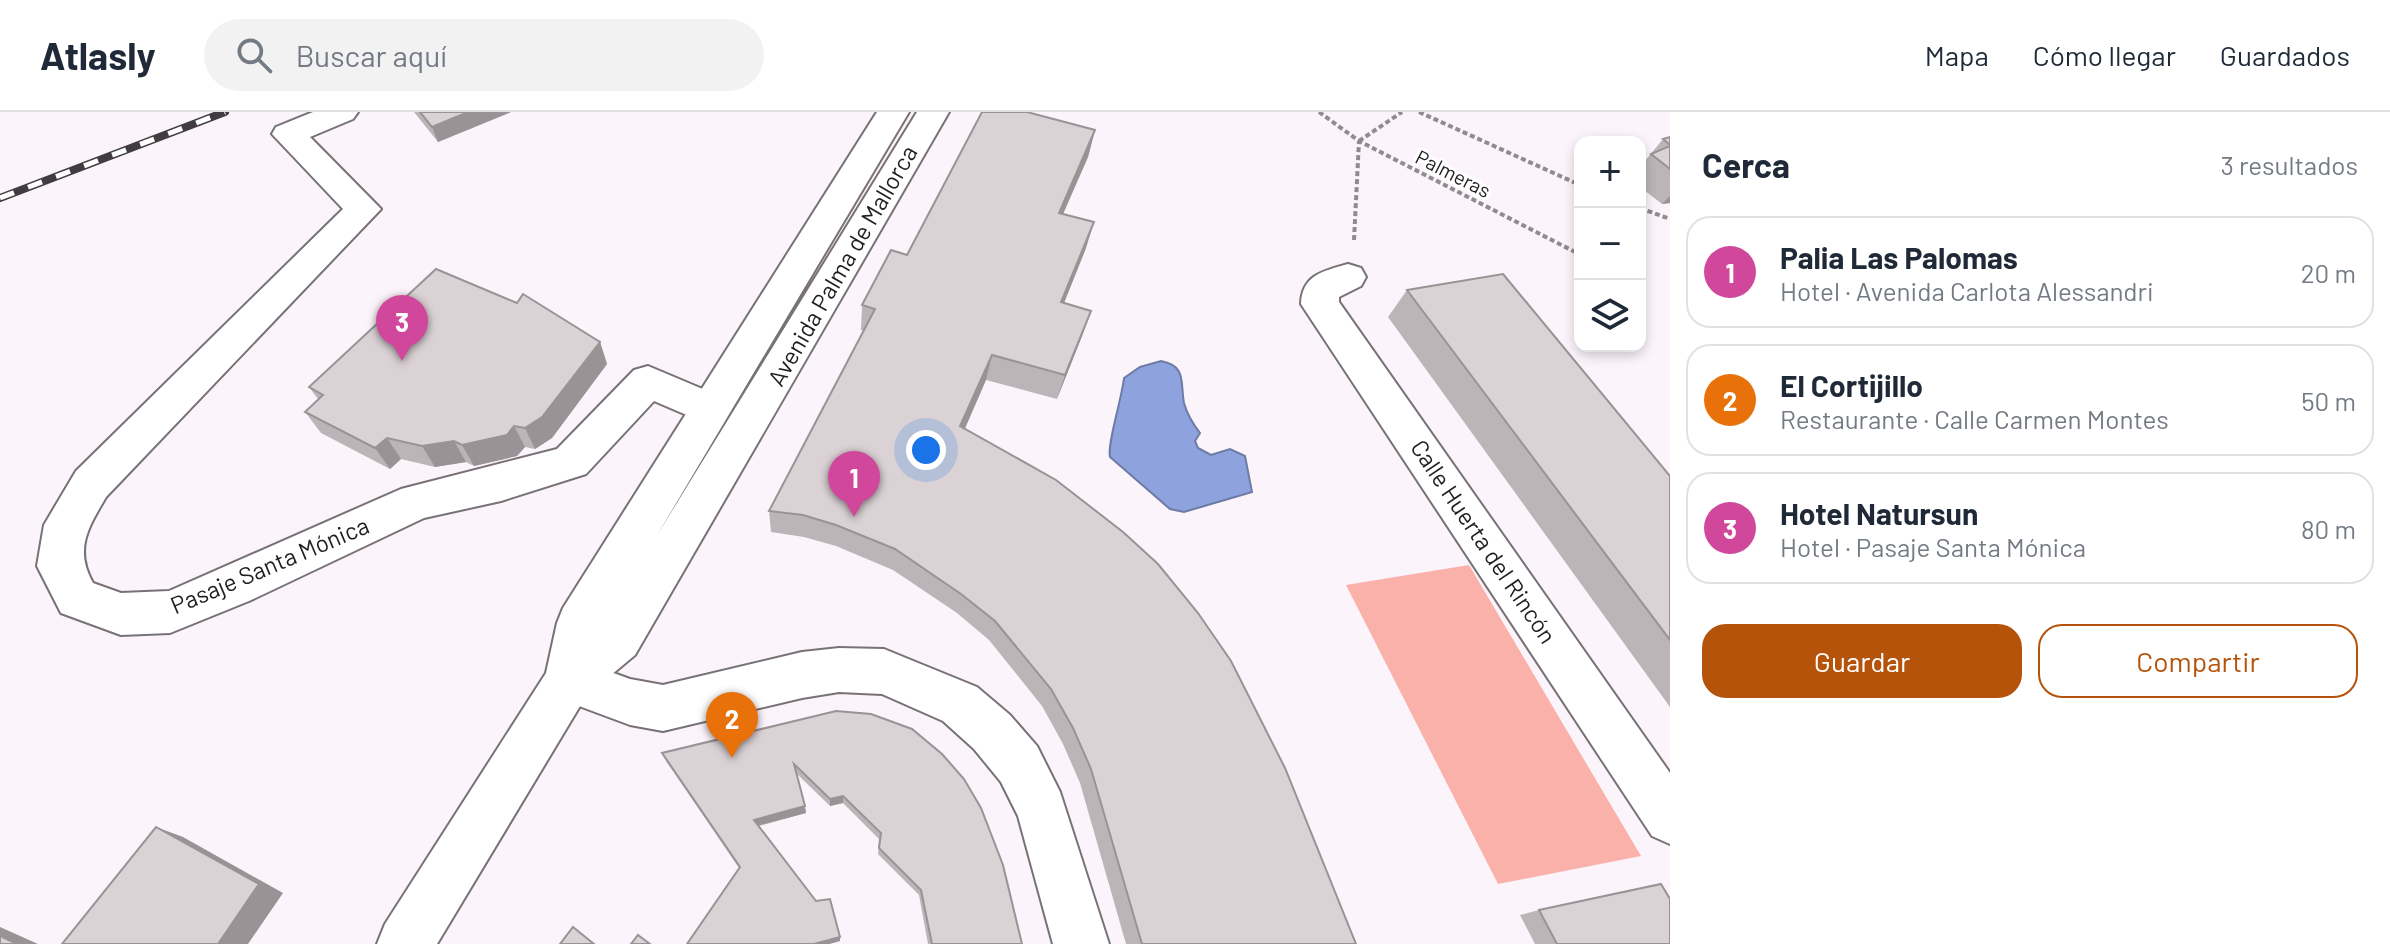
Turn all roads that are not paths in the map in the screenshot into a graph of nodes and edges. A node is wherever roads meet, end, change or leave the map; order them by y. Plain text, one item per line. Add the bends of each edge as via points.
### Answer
1 (342, 112) edge
2 (893, 112) edge
3 (933, 112) edge
4 (1348, 277) dead end
5 (710, 409) junction
6 (569, 680) junction
7 (1670, 818) edge
8 (405, 944) edge
9 (1081, 944) edge

1 - 5 street, Pasaje Santa Mónica via 288,134 364,209 91,484 66,525 60,566 77,598 121,614 170,612 416,502 571,462 648,381
2 - 5 street, Avenida Palma de Mallorca
3 - 6 street, Avenida Palma de Mallorca via 618,640
4 - 7 street, Calle Huerta del Rincón via 1320,290 1320,304
5 - 6 street, Avenida Palma de Mallorca via 580,623
6 - 8 street
6 - 9 street via 663,708 802,675 884,672 960,704 1019,764 1042,810

